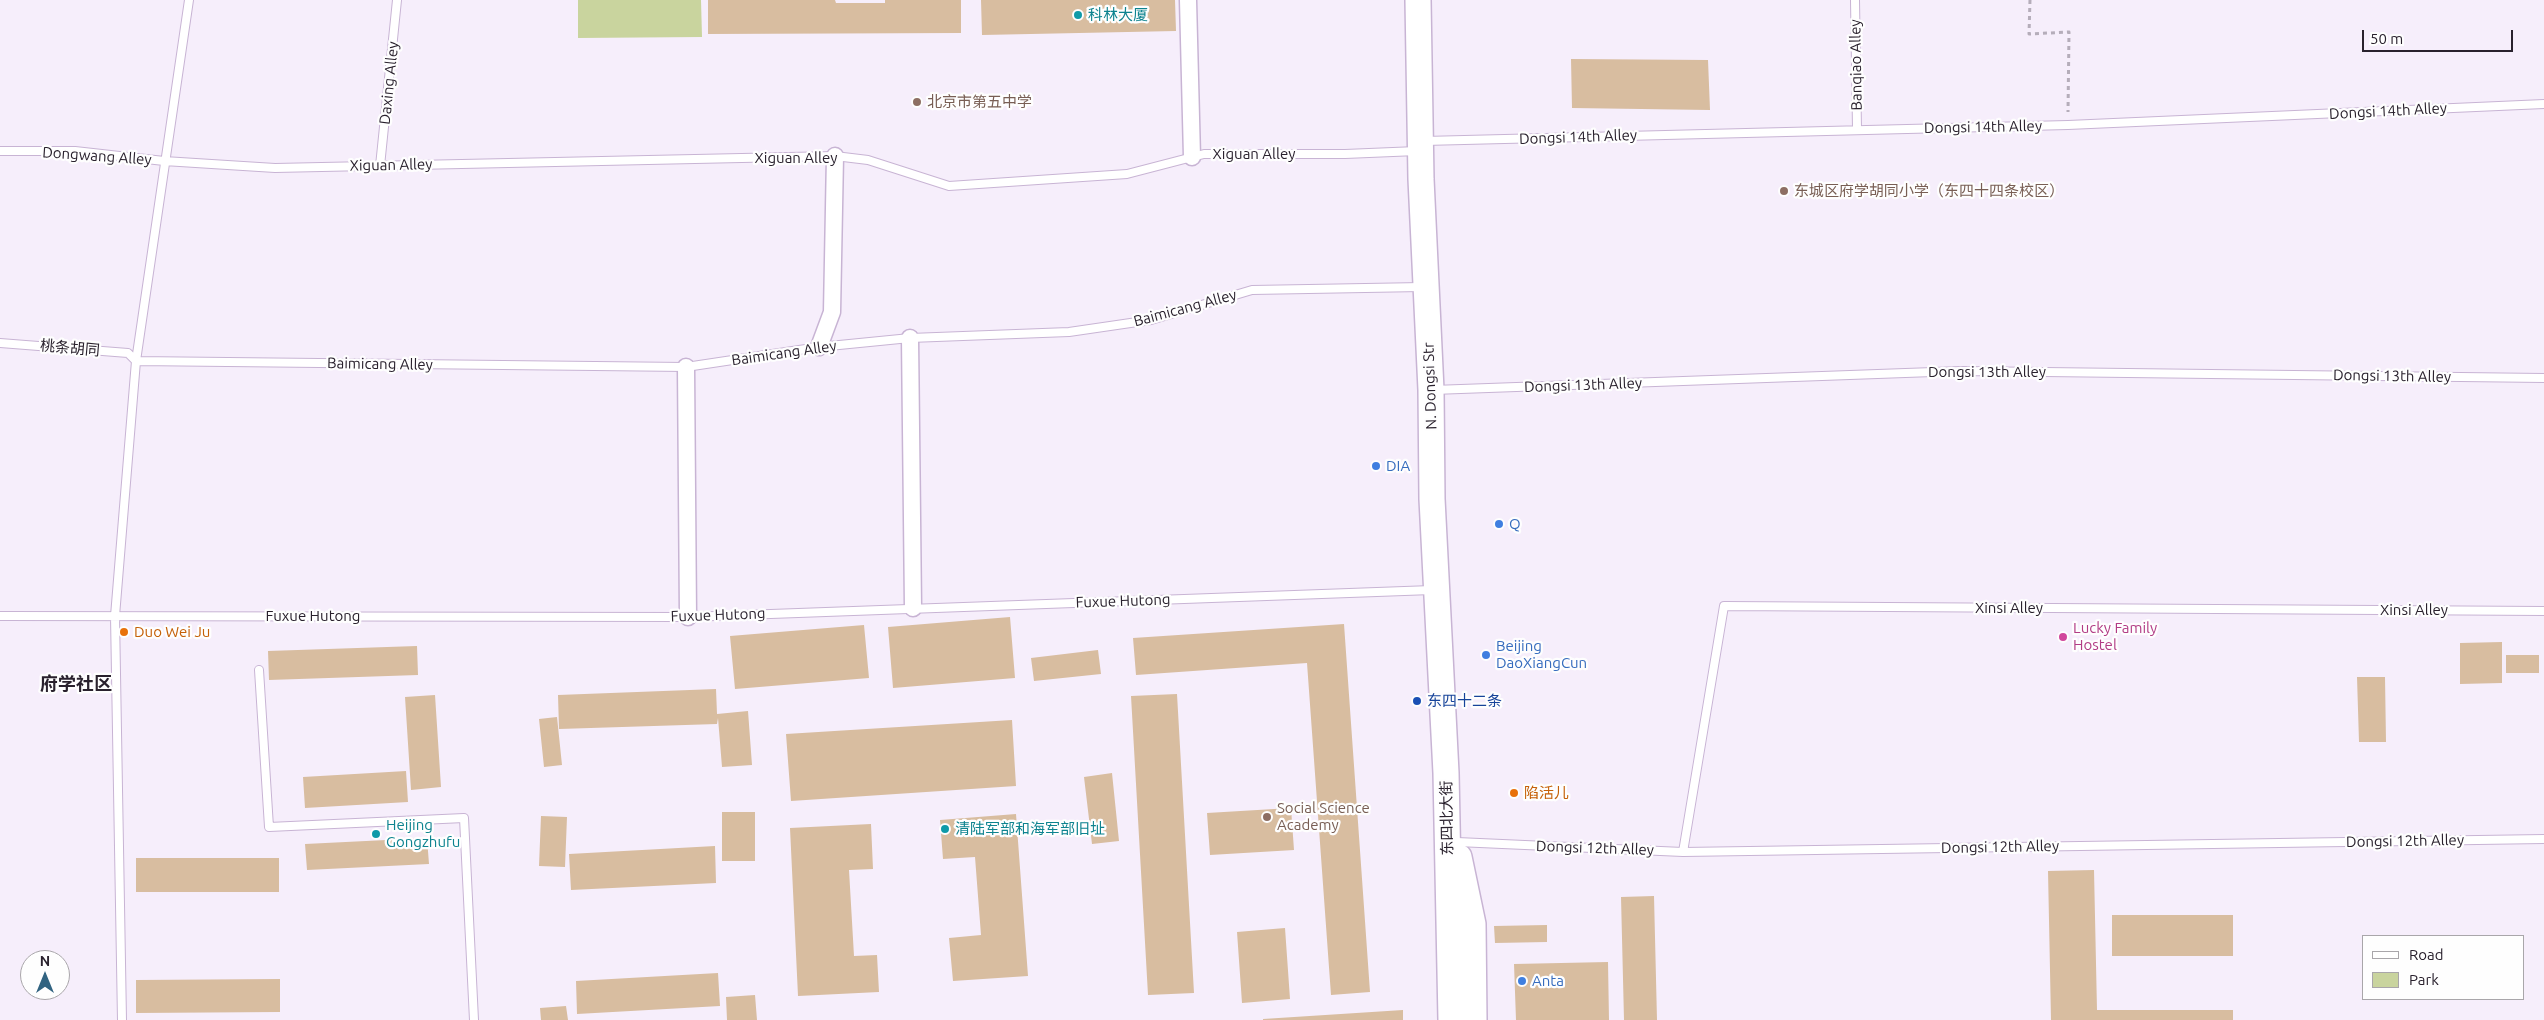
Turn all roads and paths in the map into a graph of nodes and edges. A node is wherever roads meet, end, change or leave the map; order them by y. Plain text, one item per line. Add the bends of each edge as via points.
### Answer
1 (189, 0) edge
2 (397, 0) edge
3 (1188, 0) edge
4 (1418, 0) edge
5 (1855, 0) edge
6 (2030, 0) edge
7 (2544, 104) edge
8 (2068, 125) junction
9 (1858, 129) junction
10 (1421, 146) junction
11 (0, 151) edge
12 (835, 156) junction
13 (1192, 158) junction
14 (164, 161) junction
15 (380, 166) junction
16 (1426, 287) junction
17 (910, 338) junction
18 (0, 343) edge
19 (820, 347) junction
20 (136, 361) junction
21 (686, 368) junction
22 (2544, 378) edge
23 (1431, 390) junction
24 (1436, 590) junction
25 (913, 608) junction
26 (2544, 611) edge
27 (0, 616) edge
28 (115, 616) junction
29 (688, 617) junction
30 (259, 670) dead end
31 (1446, 773) junction
32 (2544, 839) edge
33 (1456, 842) junction
34 (1683, 852) junction
35 (122, 1020) edge
36 (474, 1020) edge
37 (1451, 1020) edge
38 (1474, 1020) edge

1 - 14 lane
2 - 15 lane, Daxing Alley
3 - 13 street
4 - 10 main road, N. Dongsi Str
5 - 9 lane, Banqiao Alley
6 - 8 path via 2029,34 2070,32
7 - 8 lane, Dongsi 14th Alley
8 - 9 lane, Dongsi 14th Alley
9 - 10 lane, Dongsi 14th Alley
10 - 13 lane, Xiguan Alley via 1345,154 1204,154
10 - 16 main road, N. Dongsi Str
11 - 14 lane, Dongwang Alley via 76,151
12 - 13 lane, Xiguan Alley via 868,160 949,186 1127,174
12 - 15 lane, Xiguan Alley
12 - 19 street via 832,312
14 - 15 lane, Xiguan Alley via 275,168
14 - 20 lane
16 - 17 lane, Baimicang Alley via 1252,290 1151,320 1069,332
16 - 23 main road, N. Dongsi Str
17 - 19 lane, Baimicang Alley
17 - 25 street
18 - 20 lane, 桃条胡同 via 128,353
19 - 21 lane, Baimicang Alley
20 - 21 lane, Baimicang Alley
20 - 28 lane
21 - 29 street
22 - 23 lane, Dongsi 13th Alley via 1961,371
23 - 24 main road, N. Dongsi Str
24 - 25 lane, Fuxue Hutong
24 - 31 main road, N. Dongsi Str
25 - 29 lane, Fuxue Hutong
26 - 34 lane, Xinsi Alley via 1724,606
27 - 28 lane, Fuxue Hutong
28 - 29 lane, Fuxue Hutong
28 - 35 lane
30 - 36 lane via 268,827 464,818
31 - 33 main road, 东四北大街
31 - 37 main road, 东四北大街
32 - 34 lane, Dongsi 12th Alley
33 - 34 lane, Dongsi 12th Alley
33 - 38 main road, 东四北大街 via 1473,924

